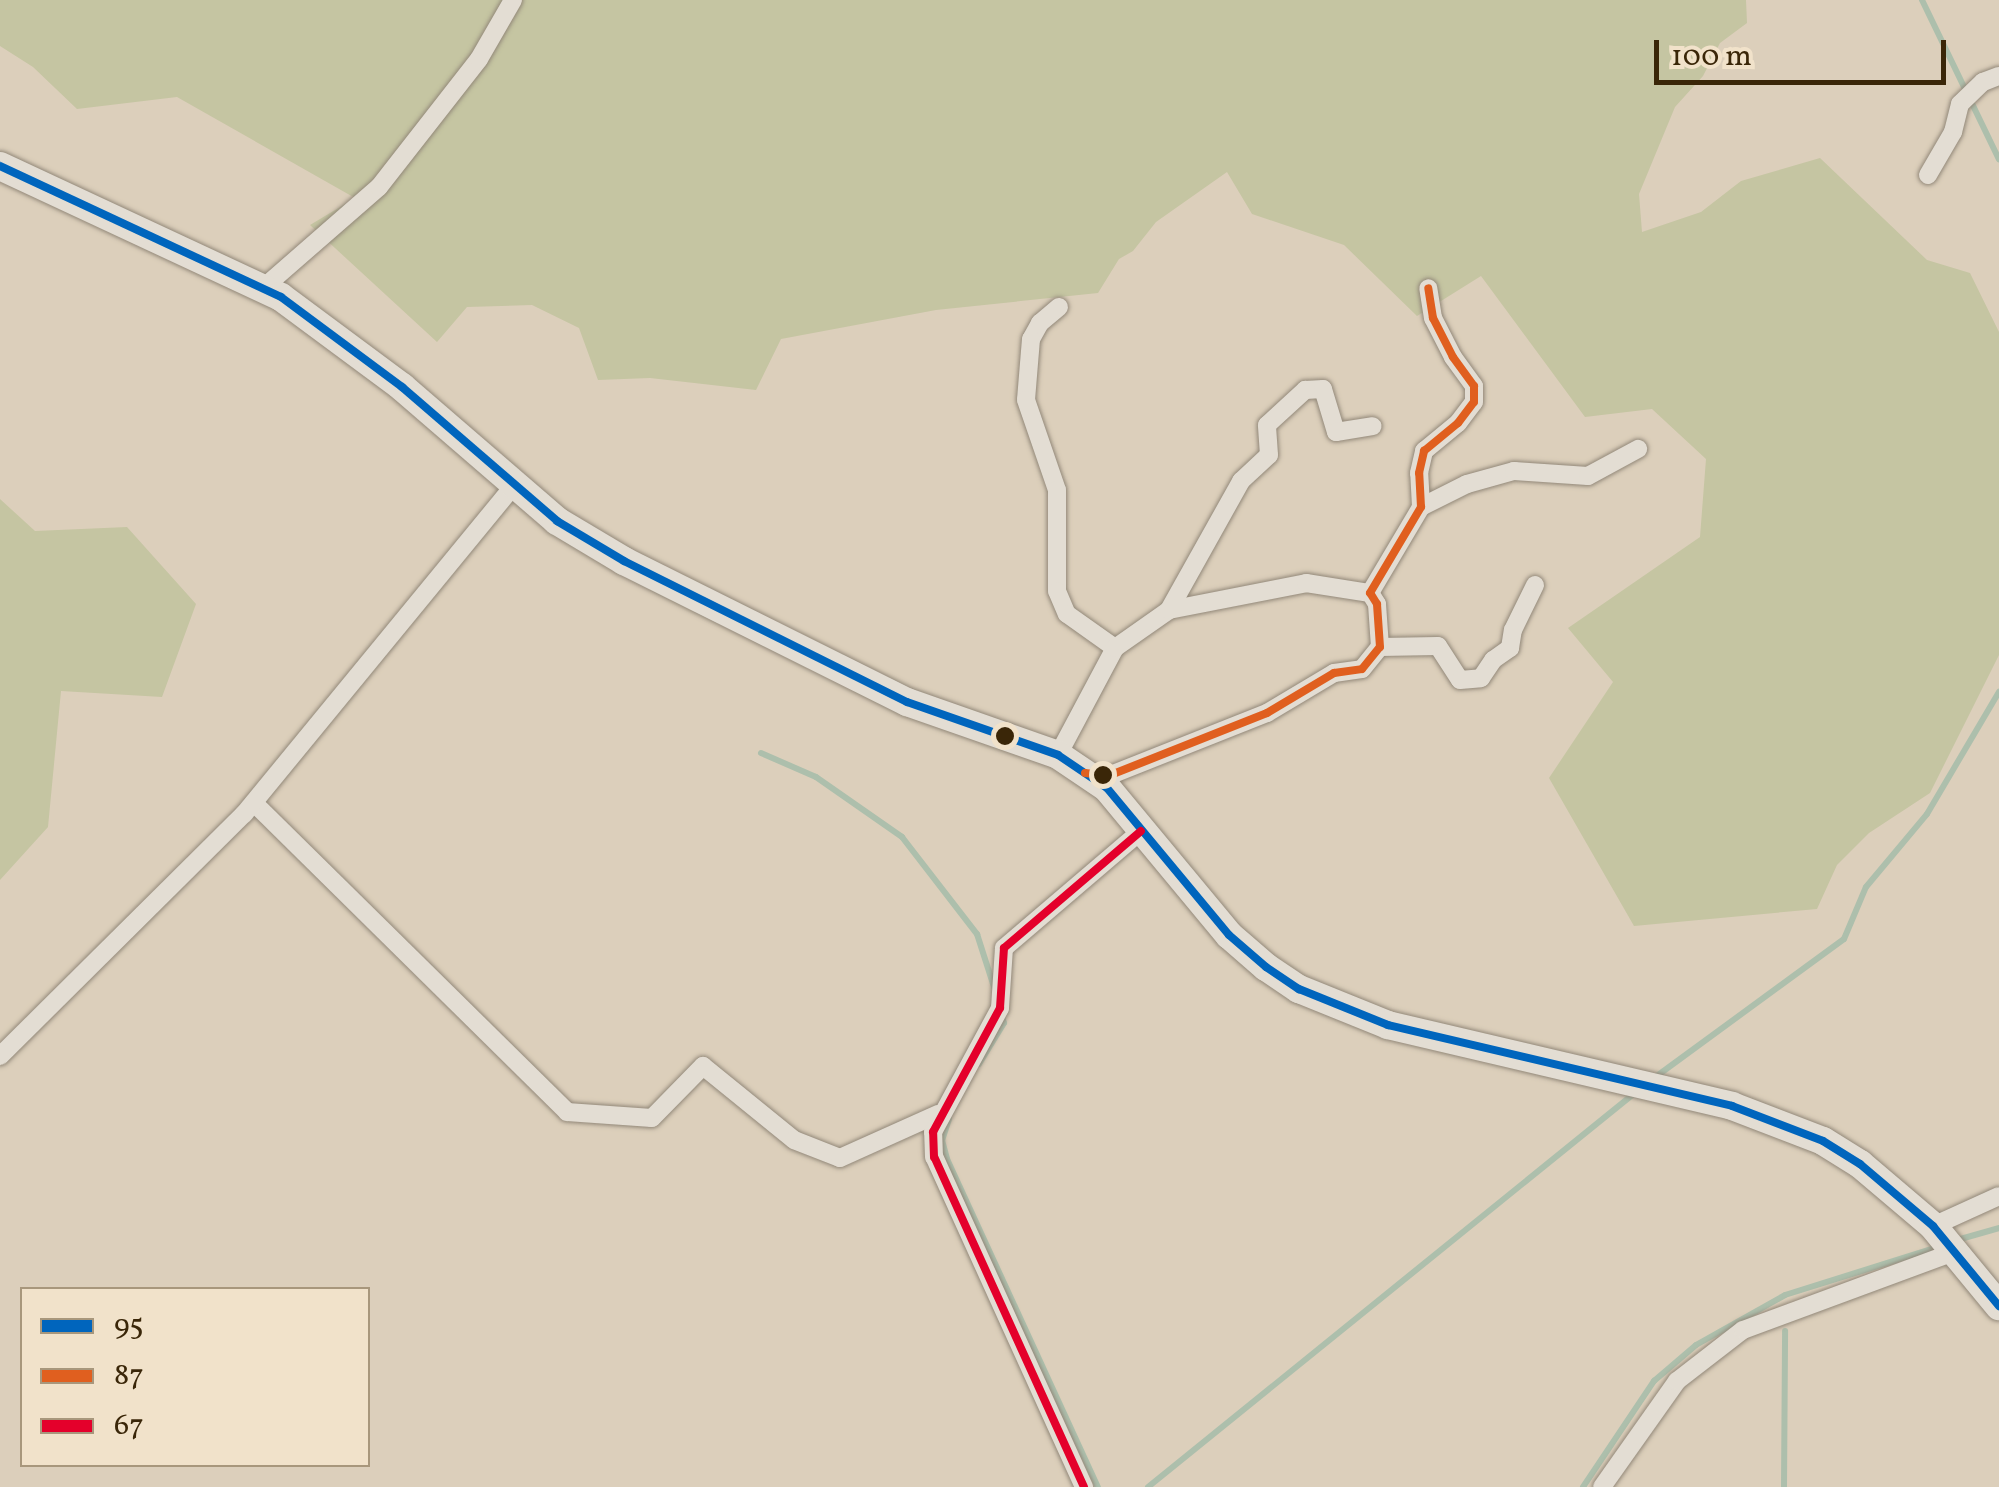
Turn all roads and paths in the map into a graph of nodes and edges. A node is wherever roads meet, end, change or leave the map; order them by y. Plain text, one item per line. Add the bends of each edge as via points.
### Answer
1 (513, 0) edge
2 (1991, 79) edge
3 (0, 166) edge
4 (1928, 175) dead end
5 (1428, 288) dead end
6 (262, 289) junction
7 (1059, 307) dead end
8 (1373, 426) dead end
9 (1638, 449) dead end
10 (513, 486) junction
11 (1421, 507) junction
12 (1535, 585) dead end
13 (1370, 593) junction
14 (1169, 610) junction
15 (1115, 648) junction
16 (1380, 648) junction
17 (1058, 756) junction
18 (1085, 773) junction
19 (254, 803) junction
20 (1141, 831) junction
21 (0, 1056) edge
22 (938, 1114) junction
23 (1999, 1196) edge
24 (1943, 1238) junction
25 (1999, 1306) edge
26 (1084, 1487) edge
27 (1602, 1487) edge

1 - 6 street via 479,59 379,187
2 - 4 street via 1960,104 1953,132
3 - 6 street
5 - 11 street via 1452,357 1474,386 1474,402 1424,451
6 - 10 street via 402,387
7 - 15 street via 1032,339 1026,400 1057,490 1057,591 1067,614
8 - 14 street via 1336,432 1323,389 1305,390 1267,425 1269,454 1241,481
9 - 11 street via 1588,476 1514,471 1466,484
10 - 17 street via 624,561 907,702
10 - 19 street
11 - 13 street
12 - 16 street via 1510,648 1481,678 1460,680 1438,646
13 - 14 street via 1306,583
13 - 16 street
14 - 15 street
15 - 17 street
16 - 18 street via 1362,670 1334,673 1267,713 1108,776
17 - 18 street
18 - 20 street via 1107,788
19 - 21 street
19 - 22 street via 567,1112 652,1118 702,1066 794,1140 840,1158
20 - 22 street via 1004,948 1000,1008
20 - 24 street via 1229,934 1299,989 1388,1025 1732,1106 1823,1141 1860,1164
22 - 26 street via 934,1157
23 - 24 street
24 - 25 street
24 - 27 street via 1731,1338 1677,1381

